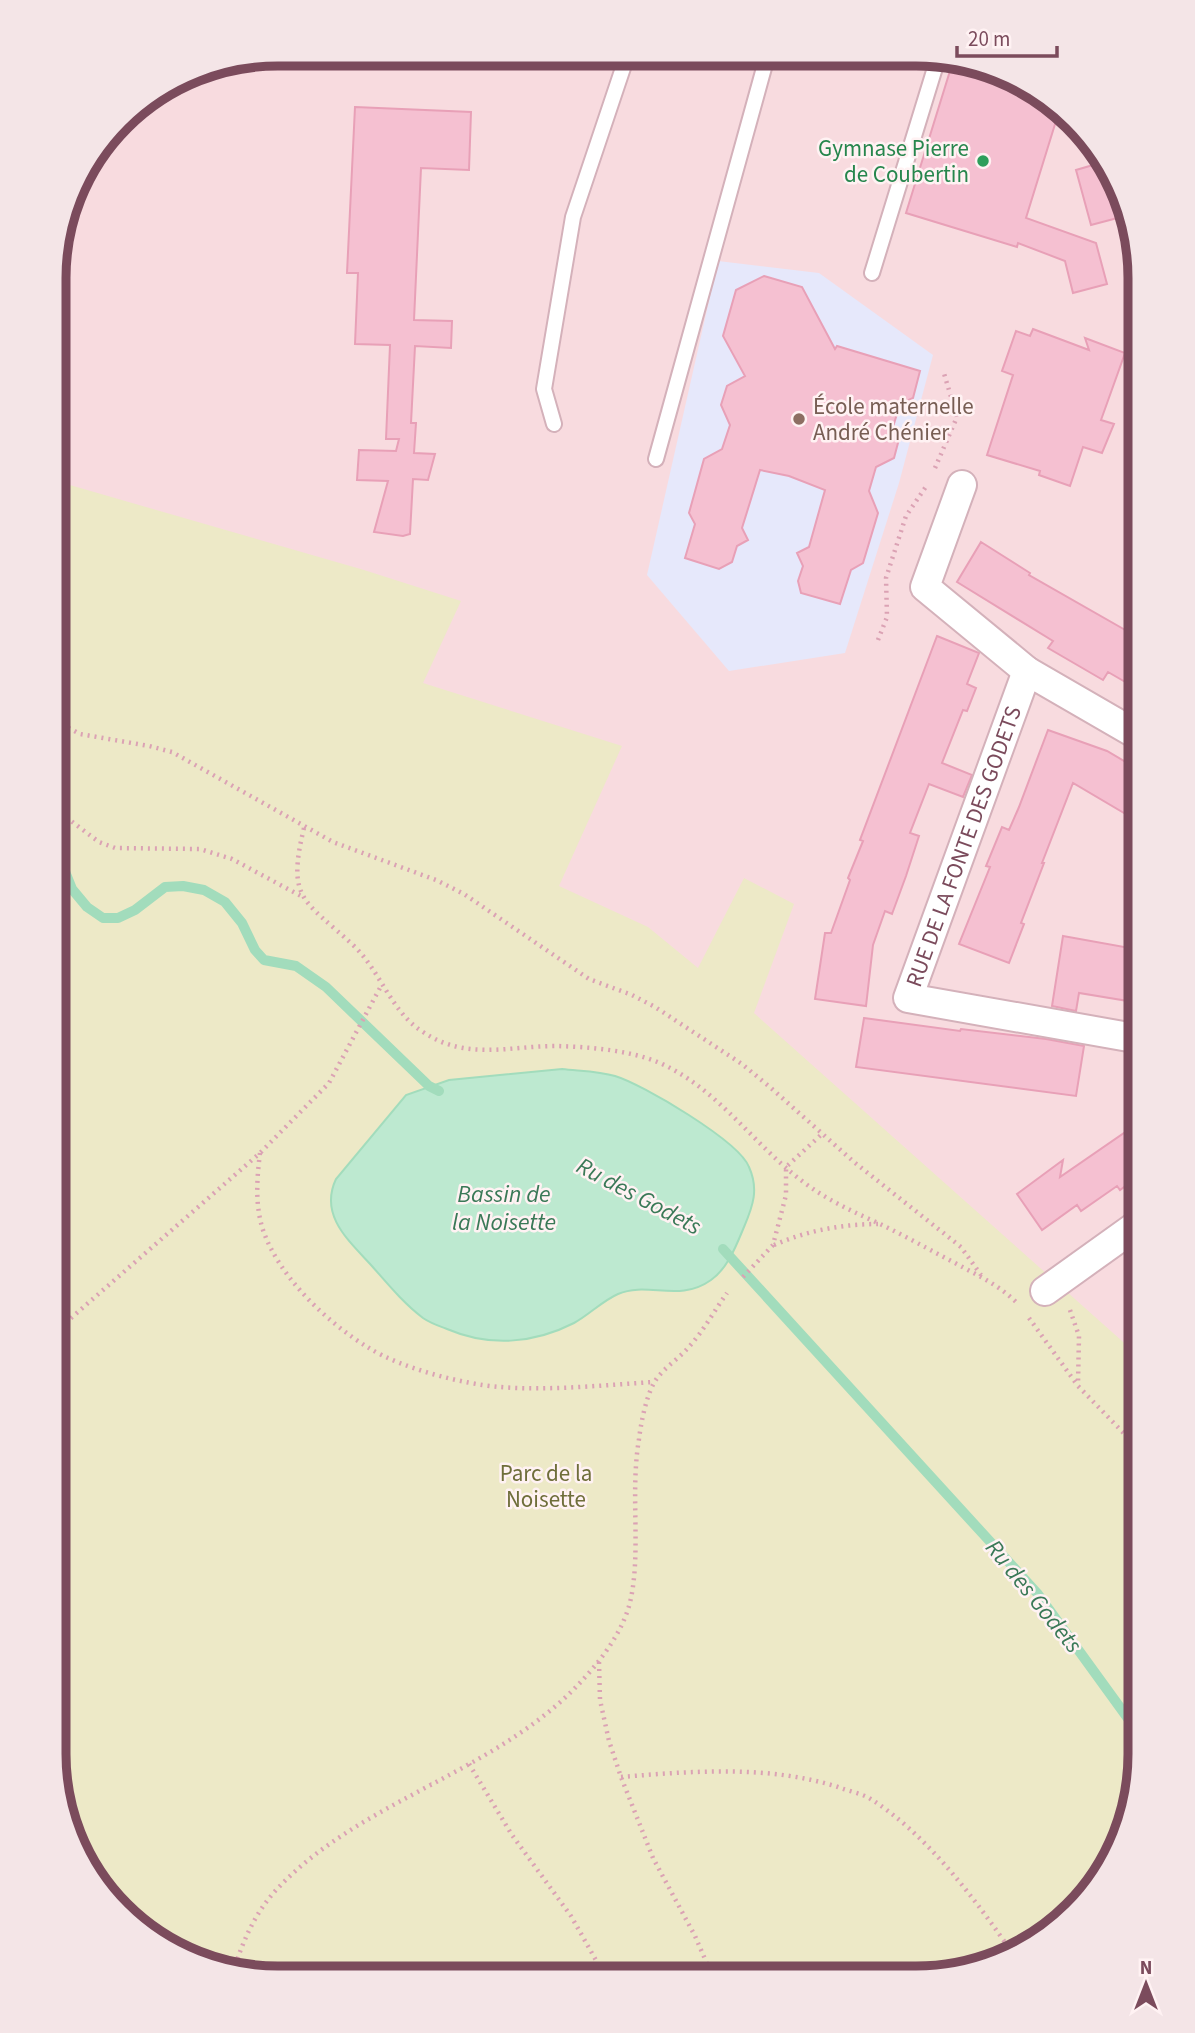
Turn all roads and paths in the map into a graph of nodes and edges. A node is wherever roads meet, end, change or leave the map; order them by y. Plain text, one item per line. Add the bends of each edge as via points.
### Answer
1 (623, 66) edge
2 (764, 66) edge
3 (935, 67) edge
4 (872, 273) dead end
5 (943, 370) dead end
6 (554, 424) dead end
7 (656, 459) dead end
8 (933, 473) dead end
9 (928, 484) dead end
10 (962, 485) dead end
11 (878, 640) dead end
12 (1027, 671) junction
13 (66, 727) edge
14 (1128, 729) edge
15 (66, 817) edge
16 (304, 828) junction
17 (301, 895) junction
18 (381, 986) junction
19 (1128, 1037) edge
20 (822, 1134) junction
21 (260, 1153) junction
22 (786, 1167) junction
23 (880, 1224) junction
24 (1128, 1231) edge
25 (773, 1245) junction
26 (743, 1277) dead end
27 (983, 1278) junction
28 (1051, 1285) joint
29 (727, 1293) dead end
30 (66, 1322) edge
31 (654, 1382) junction
32 (1078, 1386) junction
33 (1128, 1438) edge
34 (598, 1661) junction
35 (470, 1764) junction
36 (621, 1777) junction
37 (1007, 1945) edge
38 (236, 1962) edge
39 (599, 1966) edge
40 (708, 1966) edge

1 - 6 lane via 573,217 544,389
2 - 7 lane
3 - 4 lane
5 - 8 path via 957,417
9 - 11 path via 906,516 886,578 887,617
10 - 12 street via 925,587
12 - 14 street
12 - 19 street, RUE DE LA FONTE DES GODETS via 908,998
13 - 16 path via 80,734 172,752
15 - 17 path via 99,842 116,848 200,849 232,859
16 - 17 path via 296,868
16 - 20 path via 436,880 495,914 589,979 655,1007 742,1064
17 - 18 path via 356,948
18 - 21 path via 329,1083
18 - 22 path via 421,1031 446,1045 473,1051 590,1048 657,1062 703,1088
20 - 22 path
20 - 27 path via 961,1247
21 - 30 path
21 - 31 path via 256,1191 262,1226 276,1260 303,1294 369,1348 454,1380 500,1387
22 - 23 path via 835,1204
22 - 25 path via 786,1195
23 - 25 path via 836,1227
23 - 27 path
24 - 28 street
25 - 26 path
27 - 32 path via 1021,1307
28 - 32 path via 1079,1336
29 - 31 path via 689,1347
31 - 34 path via 636,1456 631,1599 621,1627
32 - 33 path
34 - 35 path via 539,1718
34 - 36 path via 600,1700
35 - 38 path via 346,1833 308,1860 257,1916
35 - 39 path
36 - 37 path via 700,1770 762,1773 821,1782 866,1797 897,1818 943,1864
36 - 40 path via 653,1858

